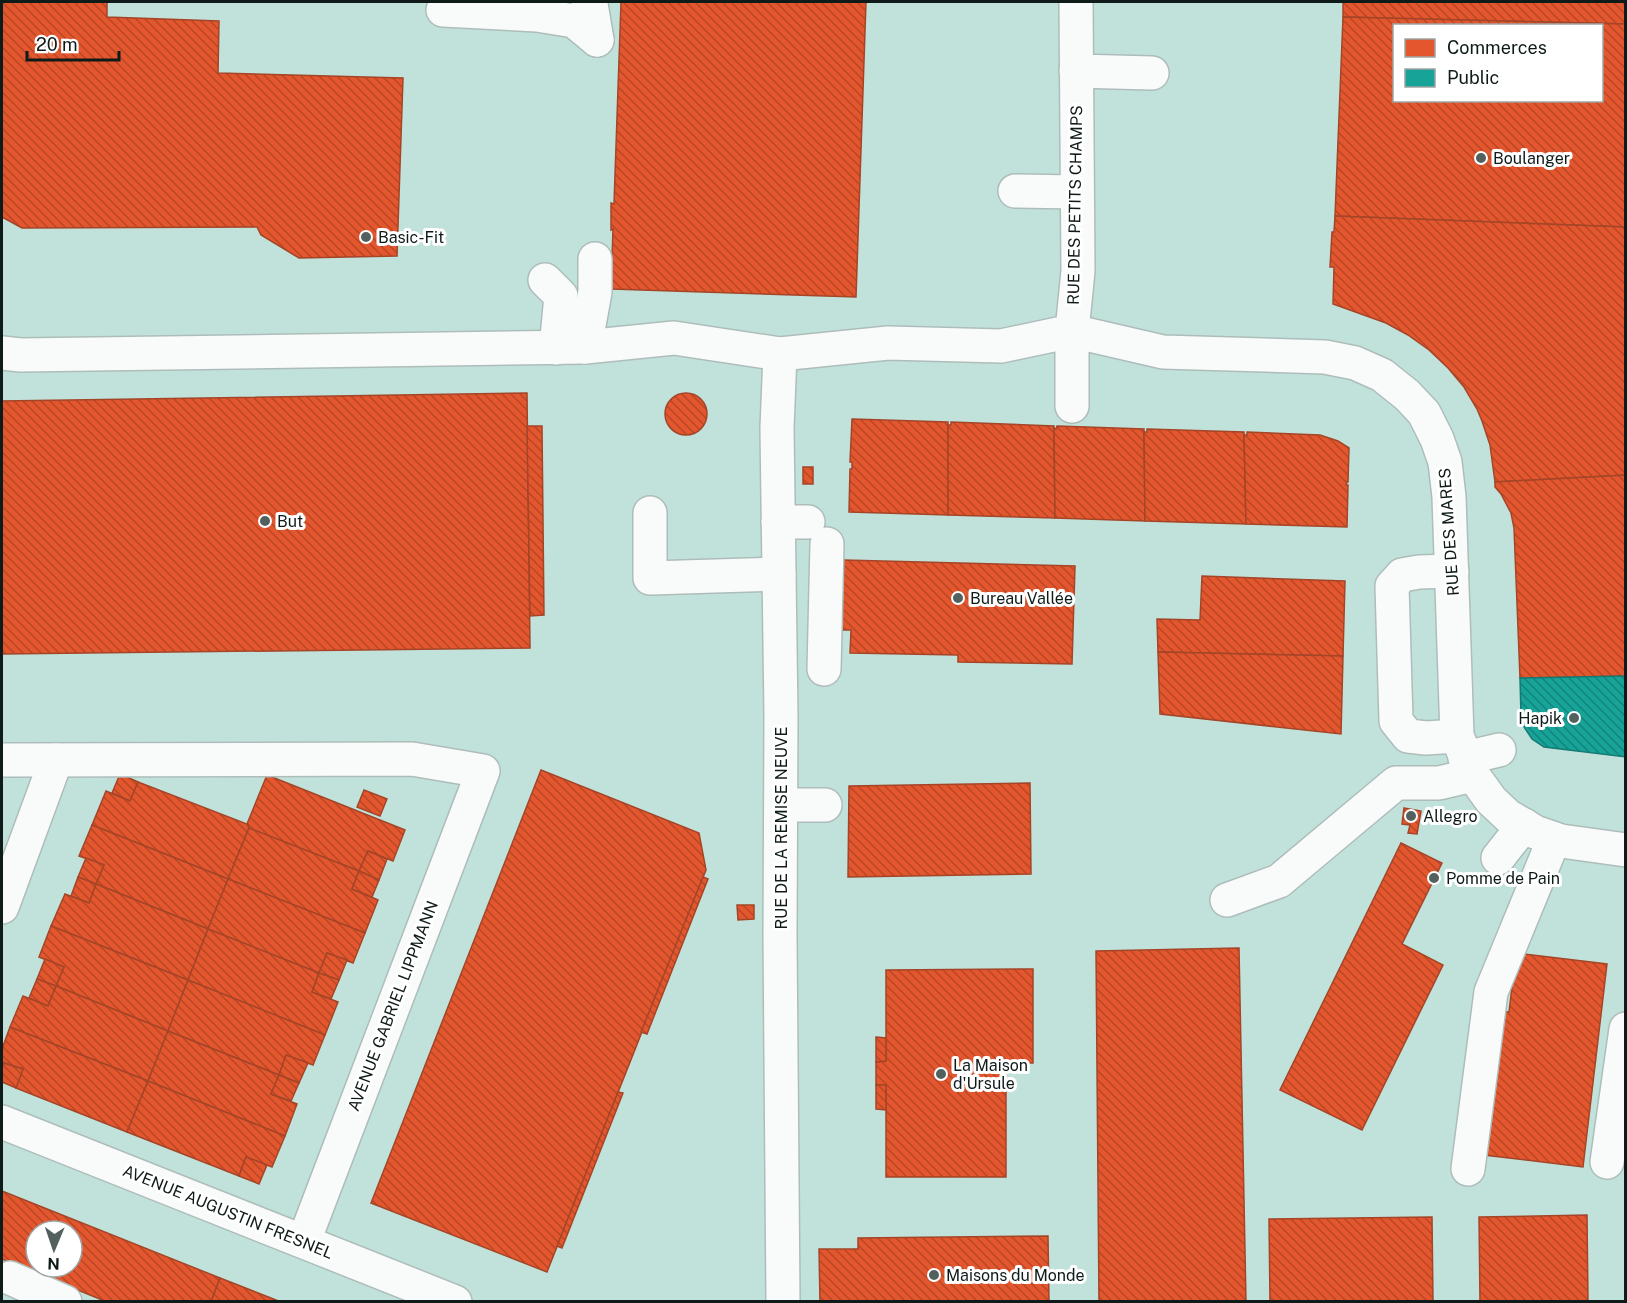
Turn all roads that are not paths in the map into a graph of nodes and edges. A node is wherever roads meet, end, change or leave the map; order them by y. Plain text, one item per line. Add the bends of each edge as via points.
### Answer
1 (588, 2) edge
2 (1076, 2) edge
3 (443, 10) dead end
4 (1076, 70) junction
5 (1152, 73) dead end
6 (1015, 191) dead end
7 (1077, 192) junction
8 (595, 259) dead end
9 (545, 280) dead end
10 (1072, 331) junction
11 (571, 347) junction
12 (2, 353) edge
13 (780, 354) junction
14 (1072, 406) dead end
15 (650, 513) dead end
16 (802, 542) junction
17 (1445, 554) junction
18 (780, 669) junction
19 (1499, 750) dead end
20 (1465, 756) junction
21 (2, 760) edge
22 (56, 760) junction
23 (781, 805) junction
24 (825, 805) dead end
25 (1524, 825) junction
26 (1554, 839) junction
27 (1626, 850) edge
28 (1498, 858) dead end
29 (1227, 900) dead end
30 (2, 908) edge
31 (1626, 1029) edge
32 (2, 1122) edge
33 (1607, 1162) dead end
34 (1468, 1169) dead end
35 (304, 1241) junction
36 (10, 1278) dead end
37 (65, 1302) edge
38 (455, 1302) edge
39 (783, 1302) edge

1 - 3 street via 597,40 573,21
2 - 4 street, RUE DES PETITS CHAMPS
4 - 5 street
4 - 7 street, RUE DES PETITS CHAMPS
6 - 7 street
7 - 10 street, RUE DES PETITS CHAMPS via 1078,272
8 - 11 street via 595,292
9 - 11 street via 561,296
10 - 13 street via 1001,346 888,343
10 - 14 street, RUE DES PETITS CHAMPS
10 - 17 street, RUE DES MARES via 1163,352 1325,357 1355,363 1382,375 1424,413 1458,492
11 - 12 street
11 - 13 street via 674,338
13 - 16 street, RUE DE LA REMISE NEUVE via 777,428
15 - 16 street via 650,578
16 - 18 street, RUE DE LA REMISE NEUVE
16 - 18 street via 835,669
17 - 20 street, RUE DES MARES
17 - 20 street via 1419,572 1402,574 1392,586 1396,722 1408,736 1426,738
18 - 23 street, RUE DE LA REMISE NEUVE
19 - 20 street
20 - 25 street via 1491,800
20 - 29 street via 1439,783 1396,783 1280,881
21 - 22 street
22 - 30 street
22 - 35 street, AVENUE GABRIEL LIPPMANN via 411,759 483,771
23 - 24 street
23 - 39 street, RUE DE LA REMISE NEUVE
25 - 26 street
25 - 28 street
26 - 27 street
26 - 34 street via 1491,992
31 - 33 street
32 - 35 street, AVENUE AUGUSTIN FRESNEL
35 - 38 street, AVENUE AUGUSTIN FRESNEL
36 - 37 street

